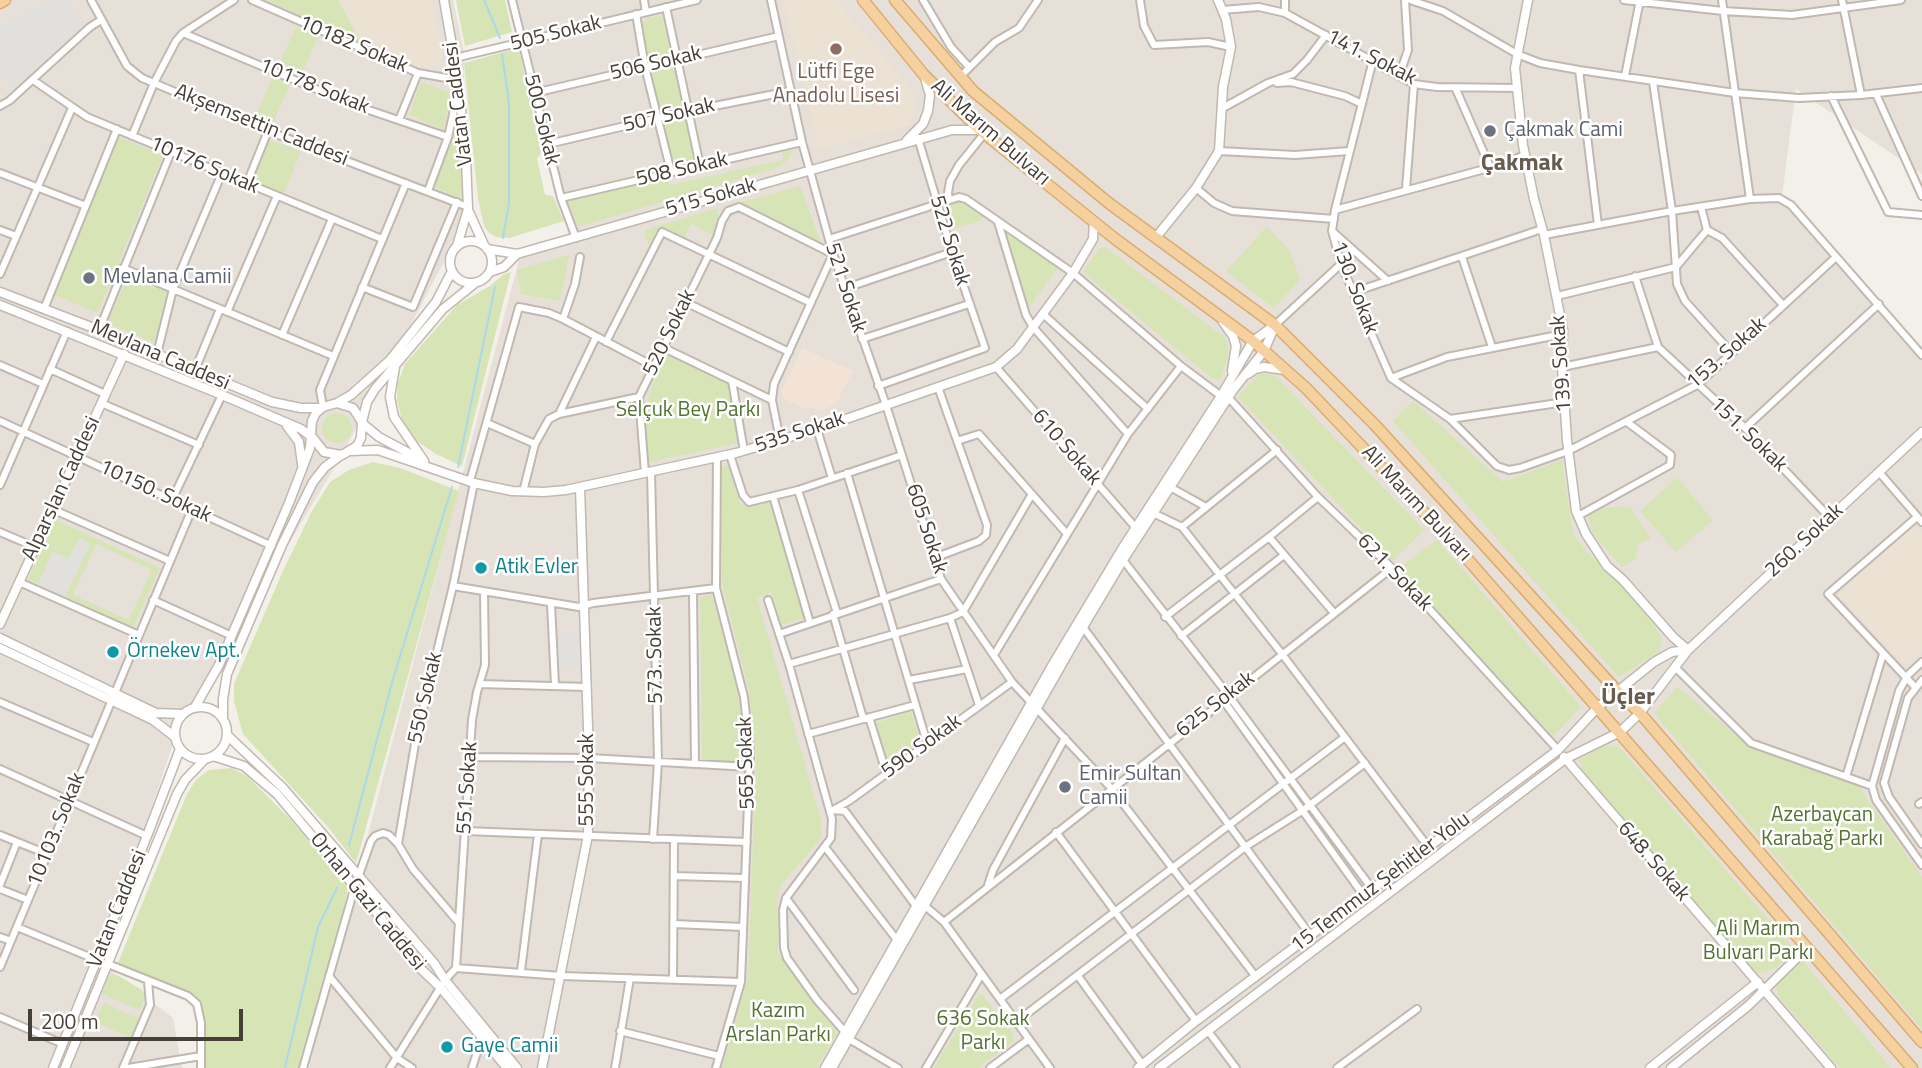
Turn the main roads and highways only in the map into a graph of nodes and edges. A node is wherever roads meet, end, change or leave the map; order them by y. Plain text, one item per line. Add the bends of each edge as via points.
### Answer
1 (5, 0) edge
2 (863, 0) edge
3 (895, 0) edge
4 (0, 3) edge
5 (1922, 1042) edge
6 (1912, 1068) edge

1 - 4 main road
2 - 6 main road, Ali Marım Bulvarı via 924,75 982,132 1253,341 1369,452
3 - 5 main road, Ali Marım Bulvarı via 973,91 1110,204 1275,325 1430,483 1640,713

